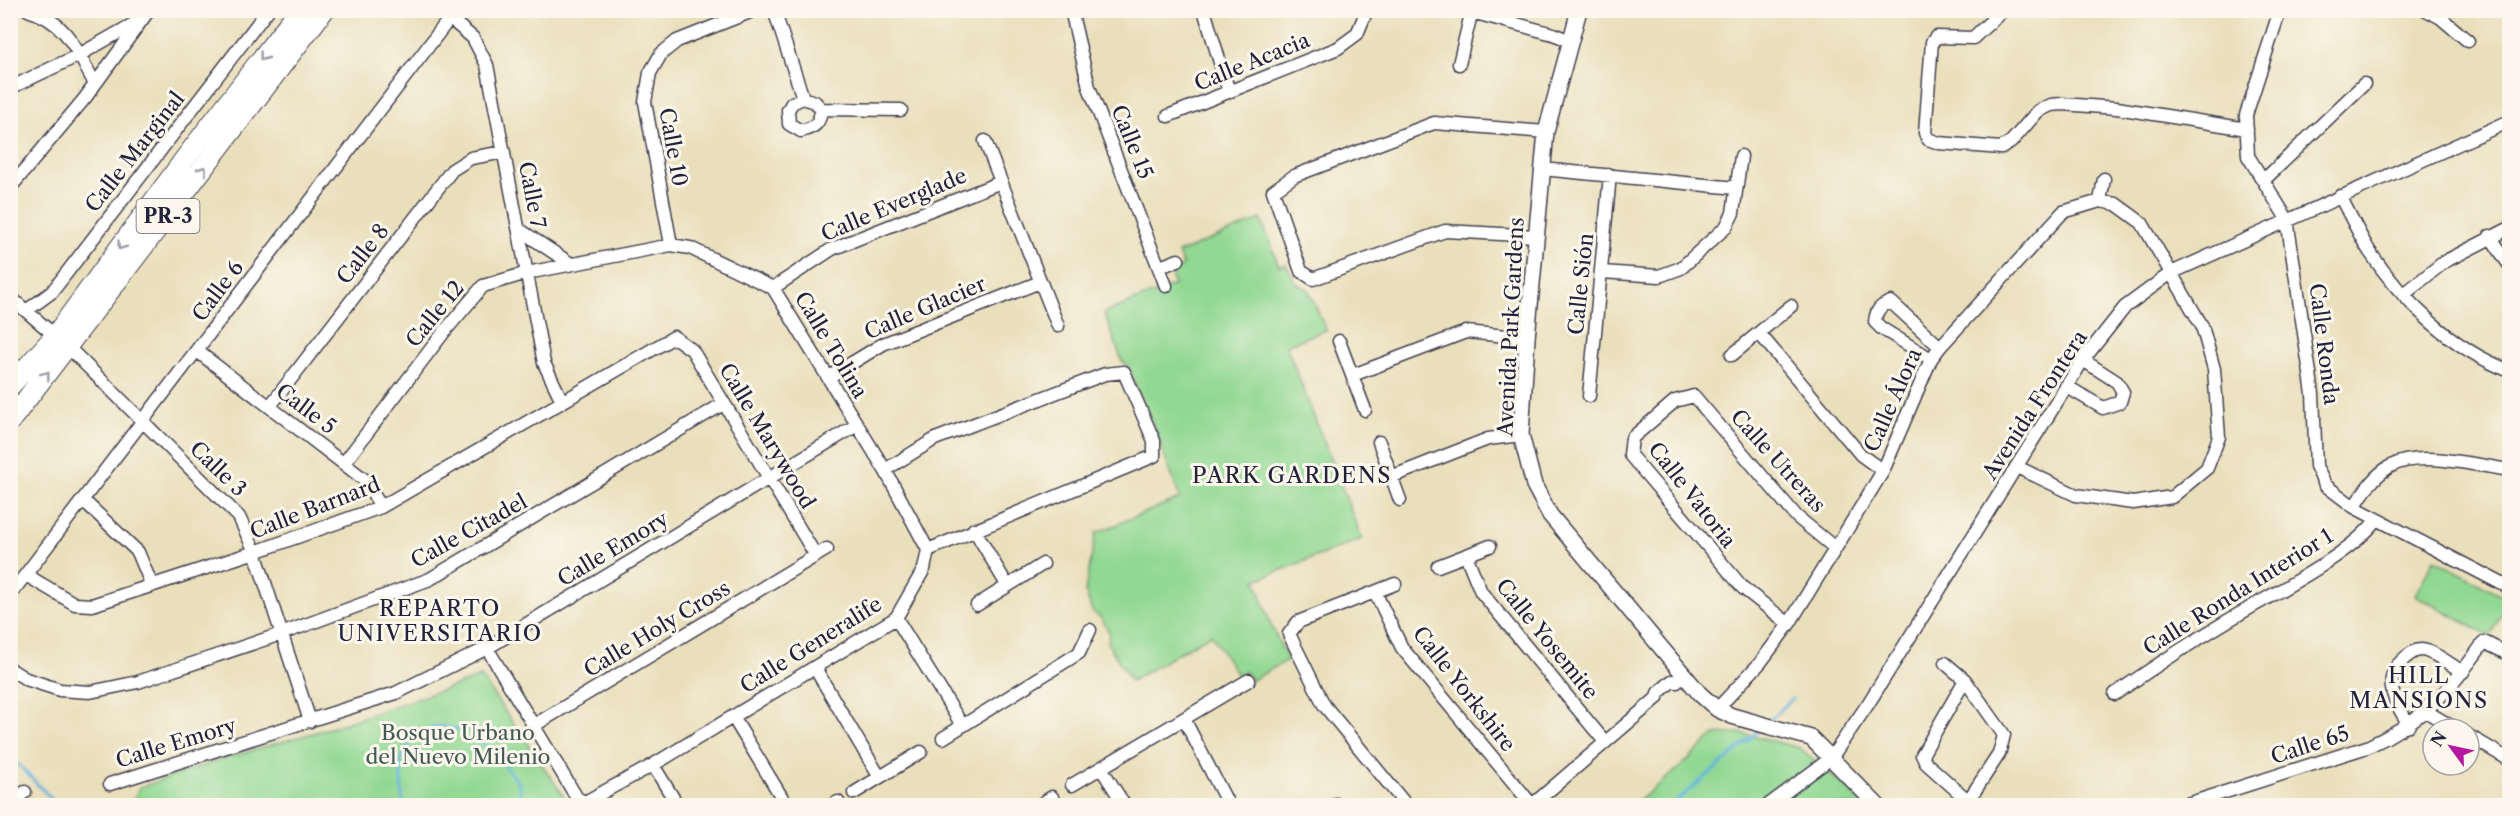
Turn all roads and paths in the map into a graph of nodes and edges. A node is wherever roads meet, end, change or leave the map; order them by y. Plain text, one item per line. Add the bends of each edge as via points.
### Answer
1 (28, 10) edge
2 (268, 10) edge
3 (299, 10) edge
4 (324, 10) edge
5 (755, 10) edge
6 (774, 10) edge
7 (1071, 10) edge
8 (1204, 10) edge
9 (1367, 10) edge
10 (1579, 10) edge
11 (2003, 10) edge
12 (2280, 10) edge
13 (2426, 10) edge
14 (1472, 11) edge
15 (448, 13) edge
16 (145, 15) edge
17 (1570, 41) junction
18 (2468, 41) dead end
19 (79, 55) junction
20 (1459, 64) dead end
21 (95, 84) junction
22 (2364, 84) dead end
23 (10, 88) edge
24 (1229, 92) junction
25 (803, 98) junction
26 (821, 109) junction
27 (901, 110) dead end
28 (1168, 117) dead end
29 (2510, 121) edge
30 (2247, 129) junction
31 (1546, 132) junction
32 (985, 141) dead end
33 (504, 152) junction
34 (1741, 156) dead end
35 (1542, 169) junction
36 (1610, 176) junction
37 (2104, 179) dead end
38 (2264, 180) junction
39 (1001, 182) junction
40 (10, 188) edge
41 (1736, 188) junction
42 (2340, 196) junction
43 (2100, 201) junction
44 (2287, 219) junction
45 (2510, 228) edge
46 (519, 230) junction
47 (1536, 236) junction
48 (2490, 236) junction
49 (670, 245) junction
50 (1178, 260) dead end
51 (571, 264) junction
52 (2510, 266) edge
53 (1160, 267) junction
54 (1602, 272) junction
55 (527, 273) junction
56 (2171, 273) junction
57 (1040, 282) junction
58 (1166, 285) dead end
59 (773, 288) junction
60 (2403, 295) junction
61 (10, 297) edge
62 (1791, 306) dead end
63 (26, 311) junction
64 (1058, 326) dead end
65 (1759, 333) junction
66 (1527, 338) junction
67 (61, 341) junction
68 (1339, 341) dead end
69 (664, 342) joint
70 (1940, 347) junction
71 (197, 351) junction
72 (1732, 355) dead end
73 (1931, 359) junction
74 (2083, 360) junction
75 (2510, 371) edge
76 (1353, 375) junction
77 (829, 377) junction
78 (10, 386) edge
79 (2066, 386) junction
80 (1589, 396) dead end
81 (1694, 396) joint
82 (562, 401) junction
83 (723, 404) junction
84 (270, 406) junction
85 (1365, 410) dead end
86 (10, 421) edge
87 (142, 423) junction
88 (857, 425) junction
89 (1521, 435) junction
90 (1379, 442) dead end
91 (344, 463) junction
92 (2017, 467) junction
93 (885, 470) junction
94 (2510, 470) edge
95 (1883, 471) junction
96 (1391, 477) junction
97 (769, 478) junction
98 (83, 500) junction
99 (1400, 500) dead end
100 (381, 507) junction
101 (2354, 507) junction
102 (2377, 519) junction
103 (974, 529) junction
104 (1490, 546) dead end
105 (1835, 548) junction
106 (928, 550) junction
107 (255, 552) junction
108 (1466, 555) junction
109 (1043, 564) dead end
110 (801, 565) joint
111 (1438, 566) dead end
112 (26, 575) junction
113 (1395, 584) dead end
114 (1007, 585) junction
115 (152, 586) junction
116 (2510, 588) edge
117 (1375, 592) junction
118 (10, 595) edge
119 (977, 605) dead end
120 (896, 618) junction
121 (1788, 624) junction
122 (1090, 630) dead end
123 (281, 634) junction
124 (487, 648) junction
125 (2510, 656) edge
126 (1945, 663) dead end
127 (815, 668) junction
128 (10, 669) edge
129 (2463, 672) junction
130 (1681, 679) junction
131 (1249, 680) dead end
132 (1965, 680) junction
133 (2115, 694) dead end
134 (1717, 709) junction
135 (2427, 712) junction
136 (734, 717) junction
137 (2436, 717) edge
138 (1184, 718) junction
139 (310, 721) junction
140 (962, 725) junction
141 (2409, 725) junction
142 (533, 726) junction
143 (943, 738) dead end
144 (1605, 742) junction
145 (2481, 743) edge
146 (921, 752) dead end
147 (1831, 758) junction
148 (2510, 760) edge
149 (653, 765) junction
150 (1101, 768) junction
151 (879, 776) junction
152 (110, 784) dead end
153 (1072, 785) dead end
154 (25, 792) dead end
155 (854, 793) dead end
156 (1052, 797) dead end
157 (2219, 800) edge
158 (10, 802) edge
159 (1971, 803) edge
160 (1531, 805) edge
161 (678, 806) edge
162 (787, 806) edge
163 (1038, 806) edge
164 (1125, 806) edge
165 (1229, 806) edge
166 (1407, 806) edge
167 (1767, 806) edge
168 (1878, 806) edge
169 (2181, 806) edge

1 - 19 street via 66,31
2 - 63 street, Calle Marginal via 52,292
3 -> 67 highway, PR-3 via 184,160
67 -> 4 highway, PR-3
5 - 49 street, Calle 10 via 677,41 661,54 650,73 645,102
6 - 25 street
7 - 53 street, Calle 15 via 1089,87
8 - 24 street
9 - 24 street, Calle Acacia via 1357,34 1338,48
10 - 17 street, Avenida Park Gardens
11 - 30 street via 1973,38 1936,38 1932,42 1925,133 1928,139 2001,148 2038,111 2062,104 2117,108
12 - 30 street, Calle Ronda via 2246,115
13 - 18 street
14 - 17 street
14 - 20 street
15 - 33 street, Calle 7 via 473,38 488,64
15 - 71 street, Calle 6
16 - 19 street
16 - 21 street
17 - 31 street, Avenida Park Gardens
19 - 21 street
19 - 23 street
21 - 40 street
22 - 38 street
24 - 28 street, Calle Acacia
25 - 26 street
25 - 26 street via 788,110 789,124 801,131 815,127
26 - 27 street
29 - 42 street, Avenida Frontera
30 - 38 street, Calle Ronda via 2248,156
31 - 35 street, Avenida Park Gardens
31 - 47 street via 1434,123 1294,176 1274,191 1301,271 1313,279 1445,231
32 - 39 street
33 - 46 street, Calle 7
33 - 84 street, Calle 8 via 471,158 452,170
34 - 41 street
35 - 36 street
35 - 47 street, Avenida Park Gardens
36 - 41 street
36 - 54 street, Calle Sión
37 - 43 street
38 - 44 street, Calle Ronda
39 - 57 street
39 - 59 street, Calle Everglade via 832,249
41 - 54 street via 1733,213 1726,227 1681,268 1659,276
42 - 44 street, Avenida Frontera
42 - 60 street via 2368,249
43 - 56 street via 2116,204 2142,223
43 - 70 street, Calle Álora via 2063,212
44 - 56 street, Avenida Frontera
44 - 101 street, Calle Ronda via 2313,394 2316,466 2325,485
45 - 48 street
46 - 51 street
46 - 55 street, Calle 7
47 - 66 street, Avenida Park Gardens
48 - 52 street
48 - 60 street via 2444,262
49 - 51 street, Calle 12
49 - 59 street, Calle Tolina via 690,248
50 - 53 street
51 - 55 street, Calle 12
53 - 58 street, Calle 15
54 - 80 street, Calle Sión
55 - 82 street, Calle 7 via 543,363
55 - 91 street, Calle 12 via 483,286
56 - 74 street, Avenida Frontera via 2125,308
56 - 92 street via 2202,326 2214,369 2219,437 2207,468 2172,497 2133,503 2076,495
57 - 64 street
57 - 77 street, Calle Glacier via 883,344
59 - 77 street, Calle Tolina
60 - 75 street via 2444,333 2493,365
61 - 63 street, Calle 3
62 - 65 street
63 - 67 street, Calle 3
65 - 72 street
65 - 95 street via 1861,455
66 - 76 street via 1466,332
66 - 89 street, Avenida Park Gardens
67 - 78 highway, PR-3
86 -> 67 highway, PR-3
67 - 87 street, Calle 3
68 - 76 street
69 - 82 street, Calle Barnard
69 - 83 street, Calle Marywood via 674,337 692,350
70 - 73 street, Calle Álora
70 - 73 street via 1891,302 1875,312 1875,322 1881,328
71 - 84 street, Calle 5
71 - 87 street, Calle 6
73 - 95 street, Calle Álora
74 - 79 street, Avenida Frontera
74 - 79 street via 2117,382 2122,392 2120,402 2103,408
76 - 85 street
77 - 88 street, Calle Tolina
79 - 92 street, Avenida Frontera
81 - 105 street, Calle Utreras via 1797,518
81 - 121 street, Calle Vatoria via 1675,401 1632,438 1630,456 1743,588
82 - 100 street, Calle Barnard
83 - 97 street, Calle Marywood
83 - 123 street, Calle Citadel via 430,579
84 - 91 street, Calle 5
87 - 98 street, Calle 6
87 - 107 street, Calle 3 via 239,517
88 - 93 street, Calle Tolina
88 - 97 street, Calle Emory
89 - 96 street via 1488,439
89 - 130 street, Avenida Park Gardens via 1534,485 1550,515
90 - 96 street
91 - 100 street, Calle 5 via 365,480
92 - 147 street, Avenida Frontera
93 - 103 street via 935,440 1104,374 1124,372 1154,441 1154,456
93 - 106 street, Calle Tolina
94 - 101 street via 2412,459 2391,466 2371,482
95 - 105 street, Calle Álora
96 - 99 street
97 - 110 street, Calle Marywood via 822,552
97 - 124 street, Calle Emory
98 - 112 street, Calle 6
98 - 115 street via 138,552
100 - 107 street, Calle Barnard
101 - 102 street, Calle Ronda
102 - 116 street, Calle Ronda
102 - 133 street, Calle Ronda Interior 1 via 2368,531 2309,573 2175,652
103 - 106 street
103 - 114 street
104 - 108 street
105 - 121 street, Calle Álora
106 - 120 street, Calle Generalife via 924,569
107 - 115 street, Calle Barnard
107 - 123 street, Calle 3
108 - 111 street
108 - 144 street, Calle Yosemite via 1481,592
109 - 114 street
110 - 142 street, Calle Holy Cross
112 - 115 street, Calle Barnard via 75,604 92,605
112 - 118 street, Calle 6
113 - 117 street
114 - 119 street
117 - 160 street, Calle Yorkshire via 1402,648
117 - 166 street via 1298,622 1289,634 1324,705
120 - 127 street, Calle Generalife
120 - 140 street
121 - 134 street, Calle Álora via 1760,663
122 - 140 street via 1079,653
123 - 128 street, Calle Citadel via 138,682 90,692 60,690 26,679
123 - 139 street, Calle 3
124 - 139 street, Calle Emory via 396,693
124 - 142 street
125 - 129 street, Calle 65 via 2484,642
126 - 132 street
127 - 136 street, Calle Generalife
127 - 151 street
129 - 135 street, Calle 65
129 - 141 street via 2423,650 2414,651 2395,666 2391,685
130 - 134 street, Avenida Park Gardens
130 - 144 street
131 - 138 street
132 - 159 street via 2004,735 1999,754
132 - 159 street via 1922,755
134 - 147 street, Avenida Park Gardens via 1811,738
135 - 137 street
135 - 141 street, Calle 65
136 - 149 street, Calle Generalife
136 - 162 street
138 - 150 street
138 - 165 street
139 - 152 street, Calle Emory
140 - 143 street
141 - 157 street, Calle 65 via 2367,747
142 - 149 street, Calle Generalife via 577,798 585,802
144 - 160 street
145 - 148 street
146 - 151 street
147 - 167 street, Avenida Frontera
147 - 168 street, Avenida Park Gardens
149 - 161 street
150 - 153 street
150 - 164 street
151 - 155 street
154 - 158 street
156 - 163 street
157 - 169 street, Calle 65

